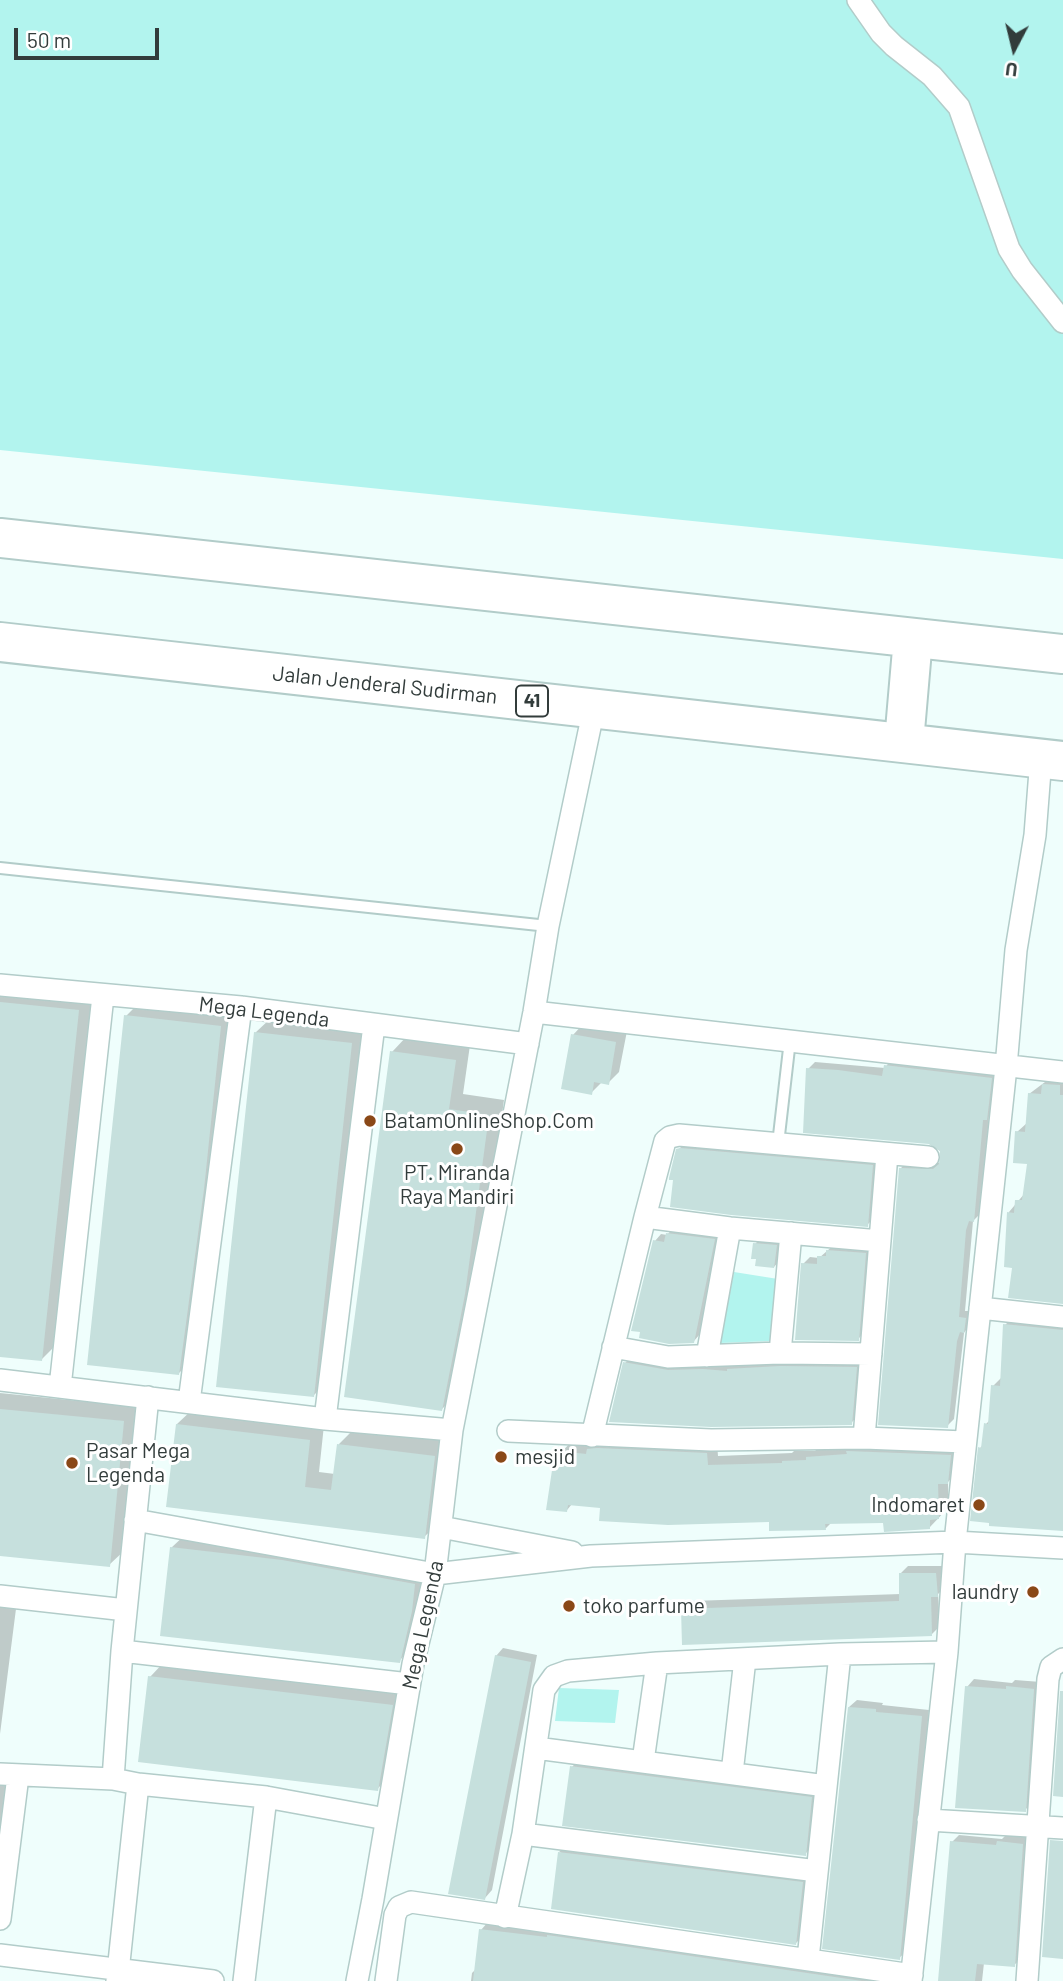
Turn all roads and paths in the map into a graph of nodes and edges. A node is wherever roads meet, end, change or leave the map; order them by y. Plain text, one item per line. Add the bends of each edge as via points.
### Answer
1 (858, 0) edge
2 (1063, 322) edge
3 (0, 538) edge
4 (913, 638) junction
5 (0, 642) edge
6 (1063, 654) edge
7 (594, 708) junction
8 (904, 742) junction
9 (1052, 760) edge
10 (0, 868) edge
11 (548, 926) junction
12 (0, 985) edge
13 (103, 996) junction
14 (241, 1007) junction
15 (534, 1012) junction
16 (374, 1025) junction
17 (790, 1040) junction
18 (528, 1044) junction
19 (1006, 1066) junction
20 (1063, 1072) edge
21 (778, 1144) junction
22 (887, 1154) junction
23 (928, 1157) dead end
24 (645, 1217) junction
25 (730, 1228) junction
26 (791, 1233) junction
27 (880, 1241) junction
28 (981, 1308) junction
29 (1063, 1317) edge
30 (613, 1347) junction
31 (780, 1353) junction
32 (871, 1354) junction
33 (707, 1356) junction
34 (0, 1380) edge
35 (60, 1387) junction
36 (148, 1397) junction
37 (189, 1402) junction
38 (325, 1419) junction
39 (452, 1430) junction
40 (508, 1431) dead end
41 (592, 1436) junction
42 (864, 1438) junction
43 (965, 1442) junction
44 (135, 1520) junction
45 (441, 1527) junction
46 (955, 1542) junction
47 (1063, 1548) edge
48 (591, 1556) junction
49 (435, 1574) junction
50 (0, 1596) edge
51 (126, 1611) junction
52 (122, 1651) junction
53 (947, 1652) junction
54 (840, 1654) junction
55 (745, 1658) junction
56 (1063, 1659) edge
57 (657, 1663) junction
58 (409, 1684) junction
59 (536, 1748) junction
60 (643, 1761) junction
61 (732, 1773) junction
62 (9, 1775) edge
63 (113, 1779) junction
64 (138, 1784) junction
65 (826, 1786) junction
66 (266, 1797) junction
67 (386, 1819) junction
68 (928, 1820) junction
69 (1039, 1826) junction
70 (1063, 1828) edge
71 (523, 1834) junction
72 (817, 1871) junction
73 (505, 1917) junction
74 (0, 1920) edge
75 (0, 1955) edge
76 (808, 1959) junction
77 (118, 1975) edge
78 (911, 1978) edge
79 (213, 1981) edge
80 (244, 1981) edge
81 (357, 1981) edge
82 (386, 1981) edge
83 (1027, 1981) edge

1 - 2 street via 881,33 932,76 959,107 1009,249
3 - 4 highway
4 - 6 highway
4 - 8 highway
5 - 7 highway, Jalan Jenderal Sudirman / 41
7 - 8 highway, Jalan Jenderal Sudirman / 41
7 - 11 street, Mega Legenda
8 - 9 highway, Jalan Jenderal Sudirman / 41
9 - 19 street via 1016,950
10 - 11 lane
11 - 15 street, Mega Legenda
12 - 13 street, Mega Legenda
13 - 14 street, Mega Legenda
13 - 35 street
14 - 16 street, Mega Legenda
14 - 37 street
15 - 17 street
15 - 18 street, Mega Legenda
16 - 18 street, Mega Legenda
16 - 38 street
17 - 19 street
17 - 21 lane
18 - 39 street, Mega Legenda
19 - 20 street
19 - 28 street
21 - 22 street
21 - 24 street via 670,1137
22 - 23 street
22 - 27 street
24 - 25 street
24 - 30 street
25 - 26 street
25 - 33 street
26 - 27 street
26 - 31 street
27 - 32 street
28 - 29 street
28 - 43 street
30 - 33 street via 668,1357
30 - 41 street
31 - 32 street
31 - 33 street
32 - 42 street
34 - 35 street
35 - 36 street
36 - 37 street
36 - 44 street
37 - 38 street
38 - 39 street
39 - 45 street, Mega Legenda
40 - 41 street
41 - 42 street
42 - 43 street
43 - 46 street
44 - 49 street
44 - 51 street
45 - 48 street
45 - 49 street, Mega Legenda
46 - 47 street
46 - 48 street
46 - 53 street
48 - 49 street
49 - 58 street, Mega Legenda
50 - 51 street
51 - 52 street
52 - 58 street
52 - 63 street
53 - 54 street
53 - 68 street
54 - 55 street
54 - 65 street
55 - 57 street
55 - 61 street
56 - 69 street via 1051,1667 1048,1679
57 - 59 street via 554,1676 544,1690
57 - 60 street
58 - 67 street, Mega Legenda
59 - 60 street
59 - 71 street
60 - 61 street
61 - 65 street
62 - 63 street
62 - 74 street
63 - 64 street
64 - 66 street
64 - 77 street
65 - 72 street
66 - 67 street
66 - 80 street
67 - 81 street, Mega Legenda
68 - 69 street
68 - 78 street
69 - 70 street
69 - 83 street
71 - 72 street
71 - 73 street
72 - 76 street
73 - 76 street
73 - 82 street via 404,1903 395,1915
75 - 77 street
76 - 78 street
77 - 79 street

